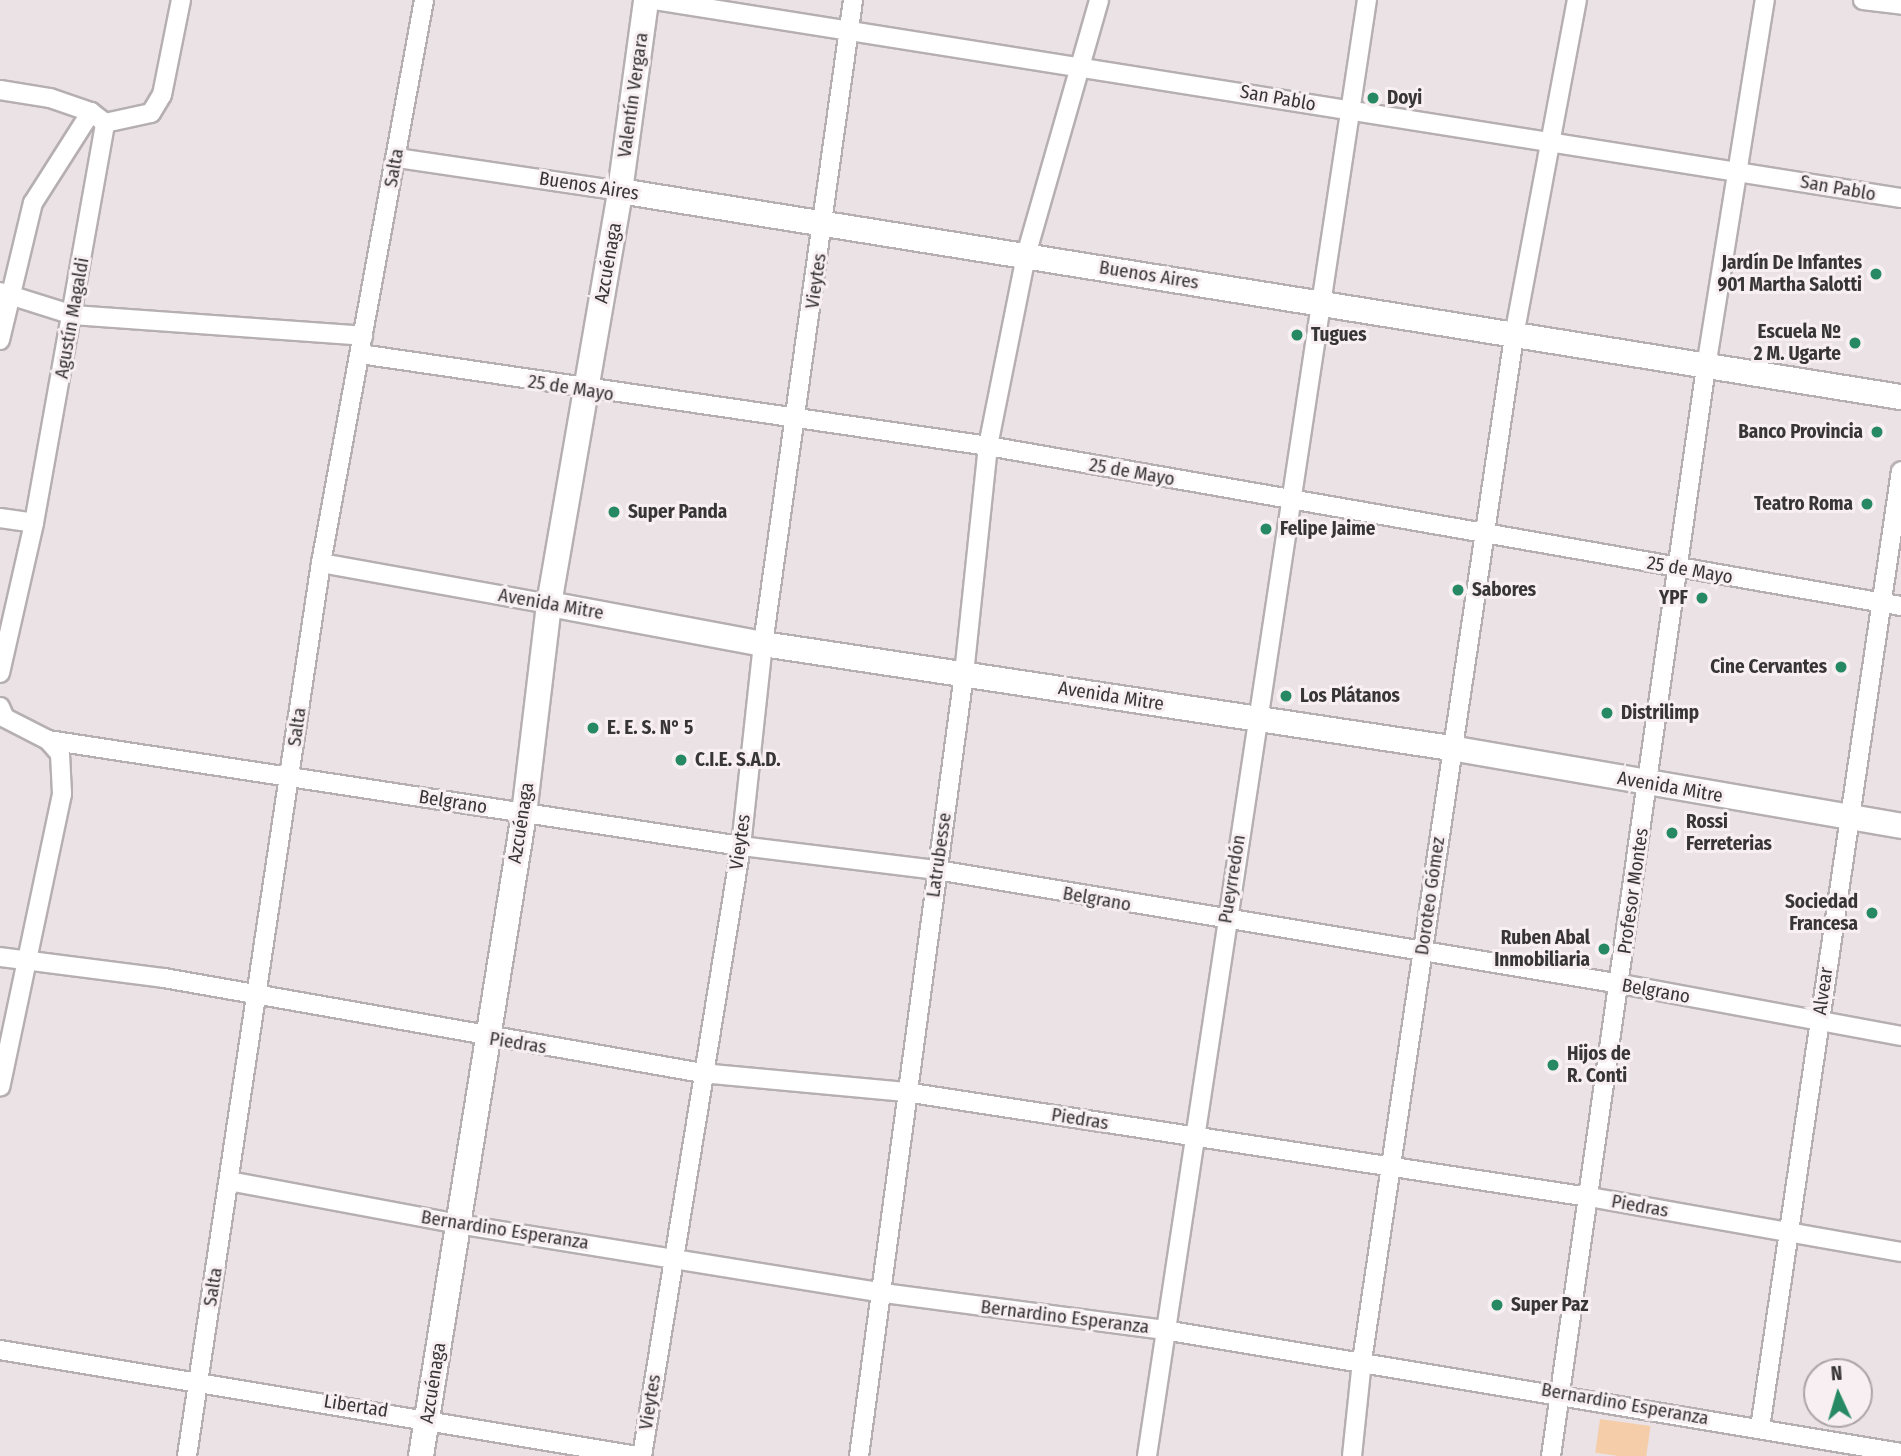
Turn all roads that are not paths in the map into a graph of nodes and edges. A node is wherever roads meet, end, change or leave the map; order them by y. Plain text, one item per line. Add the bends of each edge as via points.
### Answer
1 (181, 0) edge
2 (424, 0) edge
3 (646, 0) edge
4 (655, 0) edge
5 (853, 0) edge
6 (1099, 0) edge
7 (1367, 0) edge
8 (1577, 0) edge
9 (1765, 0) edge
10 (1863, 0) edge
11 (1901, 5) edge
12 (849, 29) junction
13 (1080, 65) junction
14 (0, 90) edge
15 (1348, 110) junction
16 (98, 117) junction
17 (1551, 140) junction
18 (397, 158) junction
19 (1737, 171) junction
20 (620, 191) junction
21 (1901, 198) edge
22 (824, 226) junction
23 (1026, 256) junction
24 (7, 293) edge
25 (1321, 303) junction
26 (73, 315) junction
27 (363, 336) junction
28 (1514, 336) junction
29 (0, 340) edge
30 (360, 354) junction
31 (1706, 367) junction
32 (585, 390) junction
33 (1901, 397) edge
34 (797, 419) junction
35 (988, 446) junction
36 (1901, 471) edge
37 (1290, 501) junction
38 (0, 517) edge
39 (34, 523) junction
40 (1489, 531) junction
41 (321, 564) junction
42 (1678, 568) junction
43 (1881, 603) junction
44 (549, 604) junction
45 (1901, 606) edge
46 (763, 643) junction
47 (0, 673) edge
48 (964, 674) junction
49 (2, 714) edge
50 (1257, 719) junction
51 (48, 740) junction
52 (1451, 748) junction
53 (290, 776) junction
54 (1647, 783) junction
55 (524, 814) junction
56 (1847, 817) junction
57 (1901, 826) edge
58 (741, 846) junction
59 (937, 870) junction
60 (1226, 922) junction
61 (1422, 953) junction
62 (0, 957) edge
63 (27, 961) junction
64 (1621, 984) junction
65 (257, 997) junction
66 (1818, 1020) junction
67 (1901, 1036) edge
68 (486, 1037) junction
69 (702, 1073) junction
70 (0, 1087) edge
71 (905, 1092) junction
72 (1193, 1136) junction
73 (1390, 1166) junction
74 (229, 1181) junction
75 (1589, 1197) junction
76 (458, 1224) junction
77 (1787, 1232) junction
78 (1901, 1252) edge
79 (672, 1256) junction
80 (884, 1293) junction
81 (1164, 1329) junction
82 (0, 1350) edge
83 (1362, 1361) junction
84 (198, 1381) junction
85 (1560, 1392) junction
86 (427, 1418) junction
87 (1760, 1427) junction
88 (1901, 1452) edge
89 (187, 1456) edge
90 (421, 1456) edge
91 (640, 1456) edge
92 (859, 1456) edge
93 (1147, 1456) edge
94 (1352, 1456) edge
95 (1551, 1456) edge

1 - 16 street via 162,95 151,113
2 - 18 street, Salta
3 - 20 street, Valentín Vergara
4 - 12 street, San Pablo
5 - 12 street, Vieytes
6 - 13 street, Latrubesse
7 - 15 street, Pueyrredón
8 - 17 street, Doroteo Gómez
9 - 19 street, Profesor Montes
10 - 11 street
12 - 13 street, San Pablo
12 - 22 street, Vieytes
13 - 15 street, San Pablo
13 - 23 street, Latrubesse
14 - 16 street via 50,98
15 - 17 street, San Pablo
15 - 25 street, Pueyrredón
16 - 24 street via 33,203
16 - 26 street, Agustín Magaldi
17 - 19 street, San Pablo
17 - 28 street, Doroteo Gómez
18 - 20 street, Buenos Aires
18 - 27 street, Salta
19 - 21 street, San Pablo
19 - 31 street, Profesor Montes
20 - 22 street, Buenos Aires
20 - 32 street, Azcuénaga
22 - 23 street, Buenos Aires
22 - 34 street, Vieytes
23 - 25 street, Buenos Aires
23 - 35 street, Latrubesse
24 - 26 street
24 - 29 street
25 - 28 street, Buenos Aires
25 - 37 street, Pueyrredón
26 - 27 street
26 - 39 street, Agustín Magaldi
27 - 30 street, Salta
28 - 31 street, Buenos Aires
28 - 40 street, Doroteo Gómez
30 - 32 street, 25 de Mayo
30 - 41 street, Salta
31 - 33 street, Buenos Aires
31 - 42 street, Profesor Montes
32 - 34 street, 25 de Mayo
32 - 44 street, Azcuénaga
34 - 35 street, 25 de Mayo
34 - 46 street, Vieytes
35 - 37 street, 25 de Mayo
35 - 48 street, Latrubesse
36 - 43 street, Alvear
37 - 40 street, 25 de Mayo
37 - 50 street, Pueyrredón
38 - 39 street
39 - 47 street, Agustín Magaldi
40 - 42 street, 25 de Mayo
40 - 52 street, Doroteo Gómez
41 - 44 street, Avenida Mitre
41 - 53 street, Salta
42 - 43 street, 25 de Mayo
42 - 54 street, Profesor Montes
43 - 45 street, 25 de Mayo
43 - 56 street, Alvear
44 - 46 street, Avenida Mitre
44 - 55 street, Azcuénaga
46 - 48 street, Avenida Mitre
46 - 58 street, Vieytes
48 - 50 street, Avenida Mitre
48 - 59 street, Latrubesse
49 - 51 street
50 - 52 street, Avenida Mitre
50 - 60 street, Pueyrredón
51 - 53 street, Belgrano
51 - 63 street via 60,754 62,794
52 - 54 street, Avenida Mitre
52 - 61 street, Doroteo Gómez
53 - 55 street, Belgrano
53 - 65 street, Salta
54 - 56 street, Avenida Mitre
54 - 64 street, Profesor Montes
55 - 58 street, Belgrano
55 - 68 street, Azcuénaga
56 - 57 street, Avenida Mitre
56 - 66 street, Alvear
58 - 59 street, Belgrano
58 - 69 street, Vieytes
59 - 60 street, Belgrano
59 - 71 street, Latrubesse
60 - 61 street, Belgrano
60 - 72 street, Pueyrredón
61 - 64 street, Belgrano
61 - 73 street, Doroteo Gómez
62 - 63 street, Piedras
63 - 65 street, Piedras via 164,978
63 - 70 street
64 - 66 street, Belgrano
64 - 75 street, Profesor Montes
65 - 68 street, Piedras
65 - 74 street, Salta
66 - 67 street, Belgrano
66 - 77 street, Alvear
68 - 69 street, Piedras
68 - 76 street, Azcuénaga
69 - 71 street, Piedras
69 - 79 street, Vieytes
71 - 72 street, Piedras
71 - 80 street, Latrubesse
72 - 73 street, Piedras
72 - 81 street, Pueyrredón
73 - 75 street, Piedras
73 - 83 street, Doroteo Gómez
74 - 76 street, Bernardino Esperanza
74 - 84 street, Salta
75 - 77 street, Piedras
75 - 85 street, Profesor Montes
76 - 79 street, Bernardino Esperanza
76 - 86 street, Azcuénaga
77 - 78 street, Piedras
77 - 87 street, Alvear
79 - 80 street, Bernardino Esperanza
79 - 91 street, Vieytes
80 - 81 street, Bernardino Esperanza
80 - 92 street, Latrubesse
81 - 83 street, Bernardino Esperanza
81 - 93 street, Pueyrredón
82 - 84 street, Libertad
83 - 85 street, Bernardino Esperanza
83 - 94 street, Doroteo Gómez
84 - 86 street, Libertad
84 - 89 street, Salta
85 - 87 street, Bernardino Esperanza
85 - 95 street, Profesor Montes
86 - 90 street, Azcuénaga
86 - 91 street, Libertad
87 - 88 street, Bernardino Esperanza

